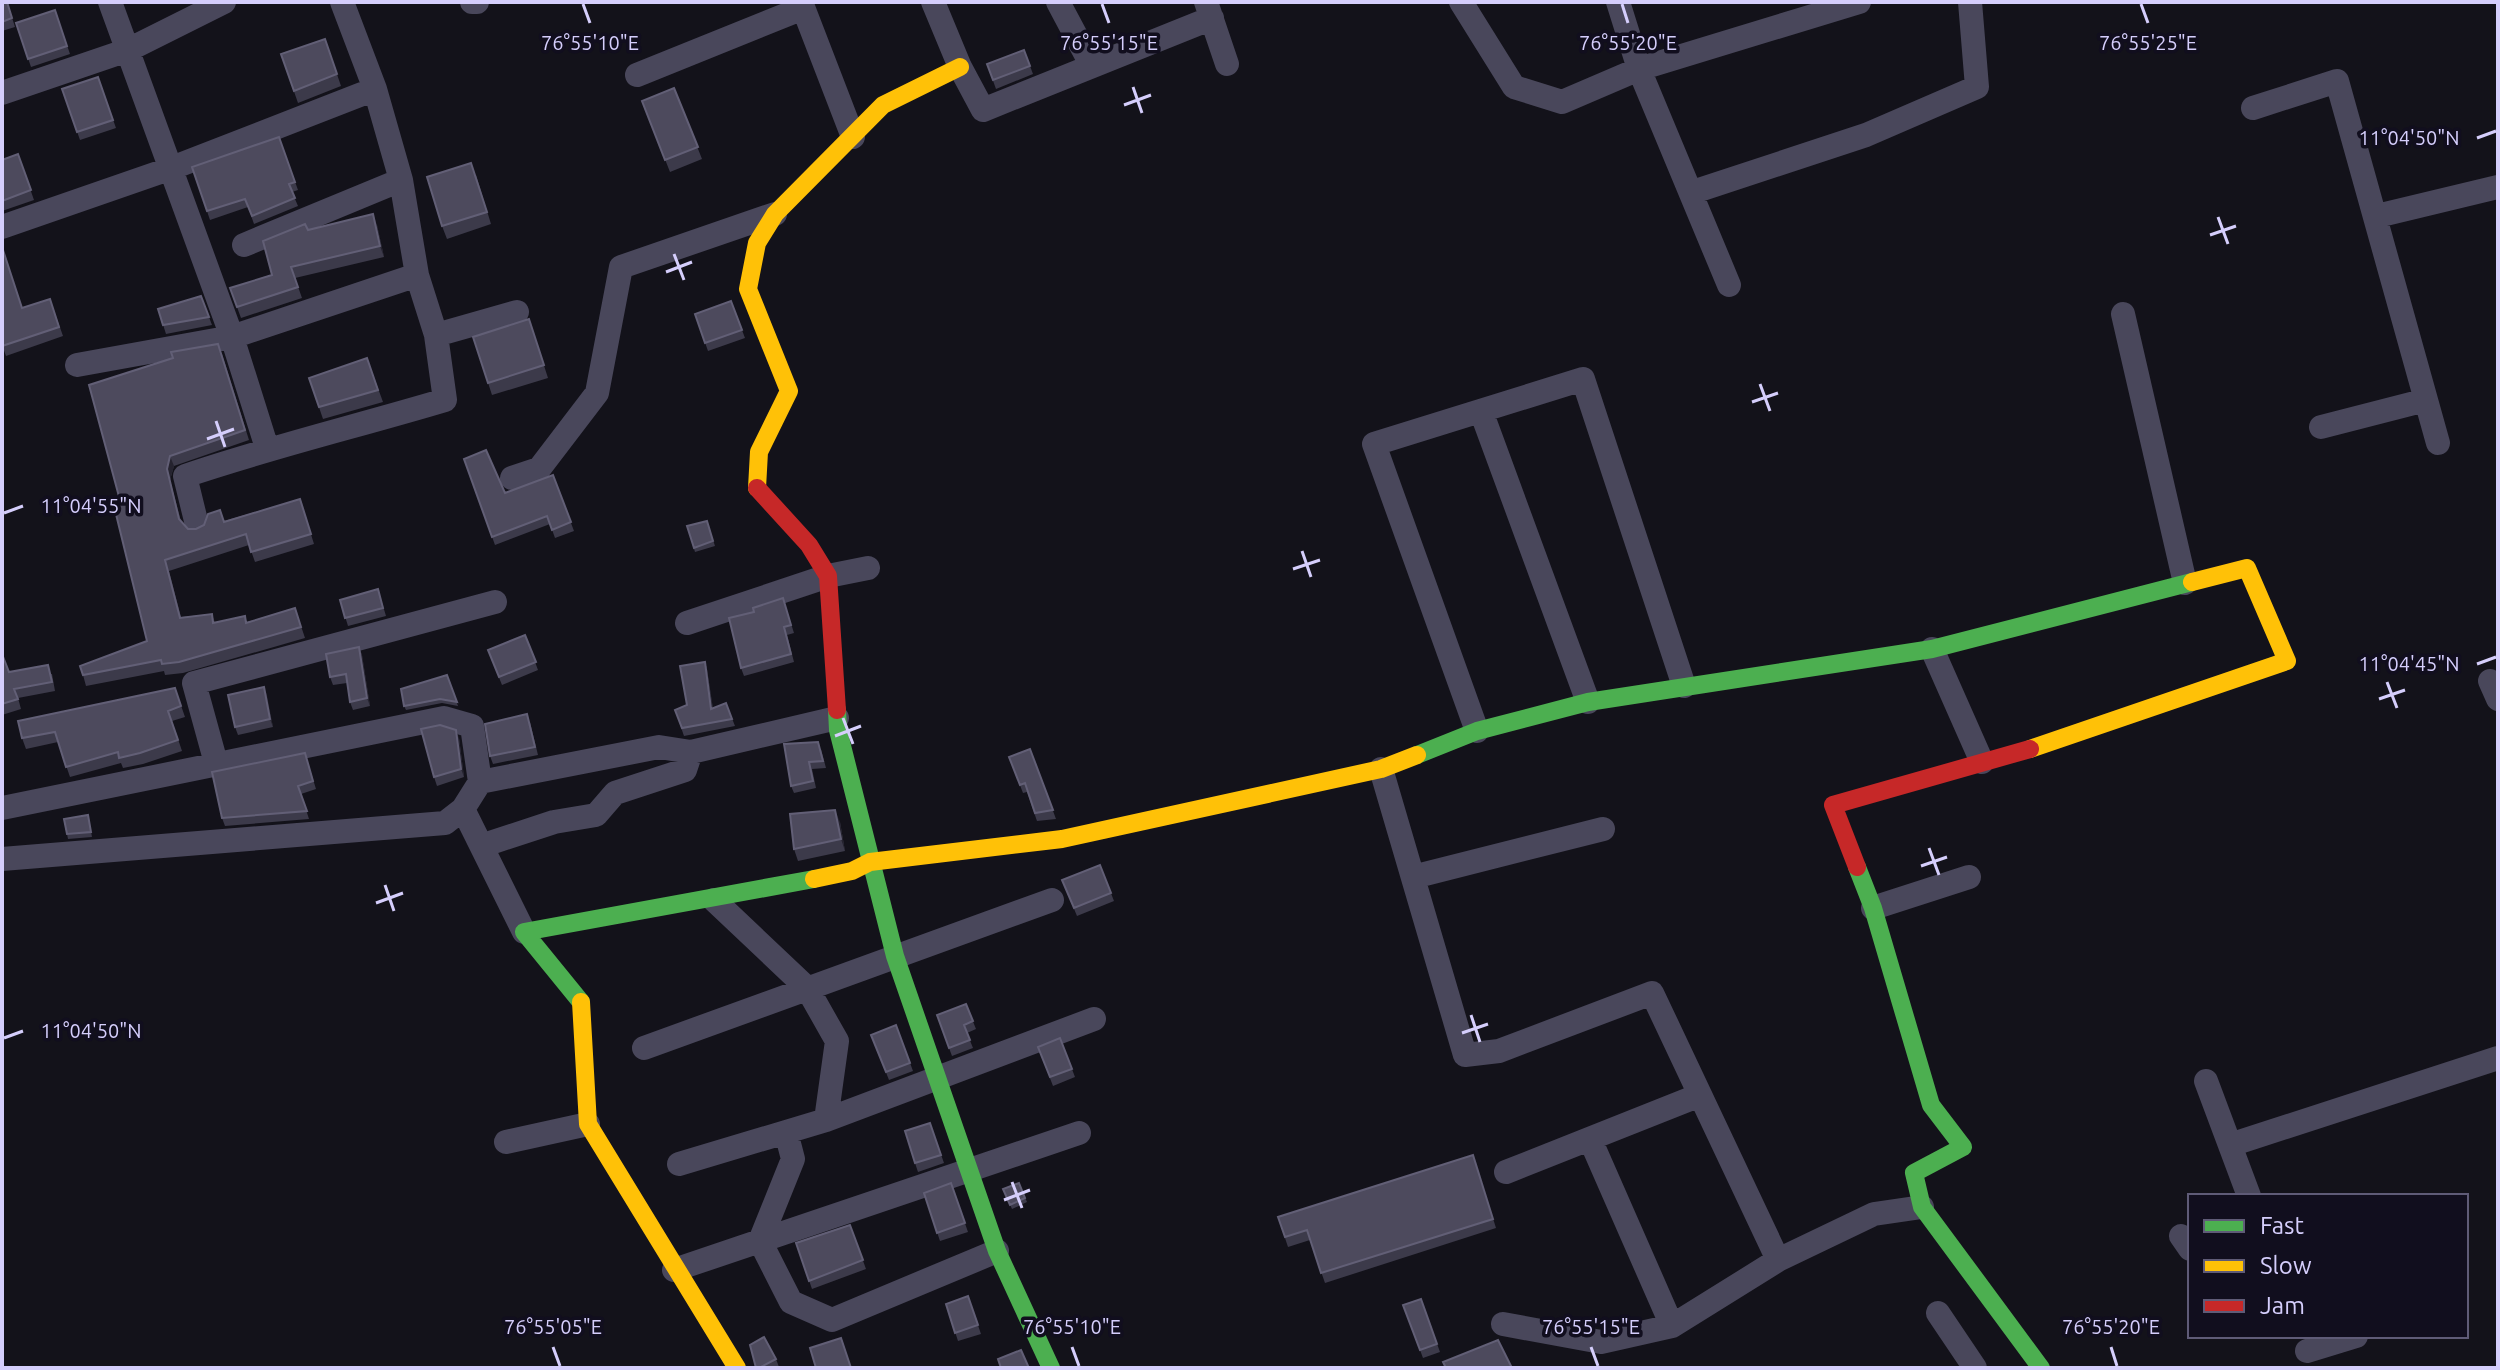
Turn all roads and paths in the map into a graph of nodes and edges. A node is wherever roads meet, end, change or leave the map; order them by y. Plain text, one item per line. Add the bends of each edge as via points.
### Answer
1 (110, 2) edge
2 (224, 2) edge
3 (342, 2) edge
4 (933, 2) edge
5 (1058, 2) edge
6 (1461, 2) edge
7 (1618, 2) edge
8 (1859, 2) edge
9 (1970, 2) edge
10 (802, 5) edge
11 (1209, 10) edge
12 (128, 50) junction
13 (1227, 64) dead end
14 (1092, 66) junction
15 (960, 67) junction
16 (1639, 69) junction
17 (637, 75) dead end
18 (375, 89) junction
19 (2, 93) edge
20 (2253, 108) dead end
21 (853, 137) junction
22 (172, 168) junction
23 (401, 180) junction
24 (2498, 187) edge
25 (1693, 192) junction
26 (775, 214) junction
27 (2377, 216) junction
28 (2, 227) edge
29 (244, 245) dead end
30 (417, 275) junction
31 (1729, 285) dead end
32 (517, 312) dead end
33 (2123, 314) dead end
34 (436, 335) junction
35 (232, 337) junction
36 (77, 365) dead end
37 (2426, 400) junction
38 (1481, 411) junction
39 (2321, 427) dead end
40 (2438, 443) dead end
41 (267, 448) junction
42 (512, 478) dead end
43 (197, 525) edge
44 (868, 568) dead end
45 (828, 576) junction
46 (2185, 583) junction
47 (495, 602) dead end
48 (687, 623) dead end
49 (1932, 649) junction
50 (1684, 686) junction
51 (1588, 702) junction
52 (837, 718) junction
53 (1477, 731) junction
54 (691, 752) junction
55 (1982, 762) junction
56 (216, 763) junction
57 (1381, 769) junction
58 (480, 782) junction
59 (2, 808) edge
60 (463, 809) junction
61 (1603, 829) dead end
62 (484, 845) junction
63 (2, 859) edge
64 (870, 862) junction
65 (1413, 877) junction
66 (1969, 877) dead end
67 (714, 900) junction
68 (1052, 900) dead end
69 (1873, 908) junction
70 (524, 932) junction
71 (895, 956) junction
72 (807, 988) junction
73 (1094, 1019) dead end
74 (644, 1048) dead end
75 (2498, 1058) edge
76 (937, 1075) junction
77 (2206, 1081) dead end
78 (1700, 1095) junction
79 (826, 1120) junction
80 (588, 1124) junction
81 (786, 1132) junction
82 (1079, 1133) dead end
83 (1590, 1139) junction
84 (506, 1142) dead end
85 (2230, 1145) junction
86 (679, 1164) dead end
87 (968, 1172) junction
88 (1506, 1172) dead end
89 (2248, 1194) edge
90 (1922, 1207) junction
91 (760, 1241) junction
92 (997, 1251) junction
93 (1778, 1260) junction
94 (674, 1270) junction
95 (1938, 1313) dead end
96 (1503, 1324) dead end
97 (1672, 1326) junction
98 (2350, 1338) edge
99 (2307, 1352) edge
100 (737, 1368) edge
101 (1051, 1368) edge
102 (1975, 1368) edge
103 (2041, 1368) edge

1 - 12 street
2 - 12 street
3 - 18 street
4 - 15 street
5 - 14 street
6 - 16 street via 1514,87 1562,102
7 - 16 street
8 - 16 street
9 - 25 street via 1977,87 1866,135
10 - 17 street
10 - 21 street
11 - 13 street
11 - 14 street
12 - 19 street
12 - 22 street
14 - 15 street via 983,110
15 - 21 street via 883,105
16 - 25 street
18 - 22 street
18 - 23 street
20 - 27 street via 2337,81
21 - 26 street
22 - 28 street
22 - 35 street
23 - 29 street
23 - 30 street
24 - 27 street
25 - 31 street
26 - 42 street via 621,267 597,393 539,469
26 - 45 street via 757,243 748,289 789,391 759,452 757,491 809,545
27 - 37 street
30 - 34 street
30 - 35 street
32 - 34 street
33 - 46 street
34 - 41 street via 445,400
35 - 36 street
35 - 41 street
37 - 39 street
37 - 40 street
38 - 50 street via 1583,379
38 - 51 street
38 - 53 street via 1374,444
41 - 43 street via 185,476
44 - 45 street
45 - 48 street
45 - 52 street
46 - 49 street
46 - 55 street via 2247,568 2287,661
47 - 56 street via 194,683
49 - 50 street
49 - 55 street
50 - 51 street
51 - 53 street
52 - 54 street
52 - 64 street
53 - 57 street
54 - 58 street via 659,747
54 - 62 street via 685,770 615,793 596,815 554,822
55 - 69 street via 1833,805
56 - 58 street via 444,718 472,726
56 - 59 street
57 - 64 street via 1062,839
57 - 65 street
58 - 60 street
60 - 62 street
60 - 63 street via 445,823
61 - 65 street
62 - 70 street
64 - 67 street via 852,871
64 - 71 street
65 - 78 street via 1465,1055 1499,1051 1652,993
66 - 69 street
67 - 70 street
67 - 72 street
68 - 71 street
69 - 90 street via 1931,1105 1963,1147 1914,1173
70 - 80 street via 581,1001
71 - 72 street
71 - 76 street
72 - 74 street
72 - 79 street via 837,1041
73 - 76 street
75 - 85 street
76 - 79 street
76 - 87 street
77 - 85 street
78 - 83 street
78 - 93 street
79 - 81 street
80 - 84 street
80 - 94 street
81 - 86 street
81 - 91 street via 793,1159
82 - 87 street
83 - 88 street
83 - 97 street
85 - 89 street
87 - 91 street
87 - 92 street
90 - 93 street via 1874,1214
90 - 103 street
91 - 92 street via 791,1302 832,1320
91 - 94 street
92 - 101 street
93 - 97 street
94 - 100 street
95 - 102 street
96 - 97 street via 1601,1342
98 - 99 street

